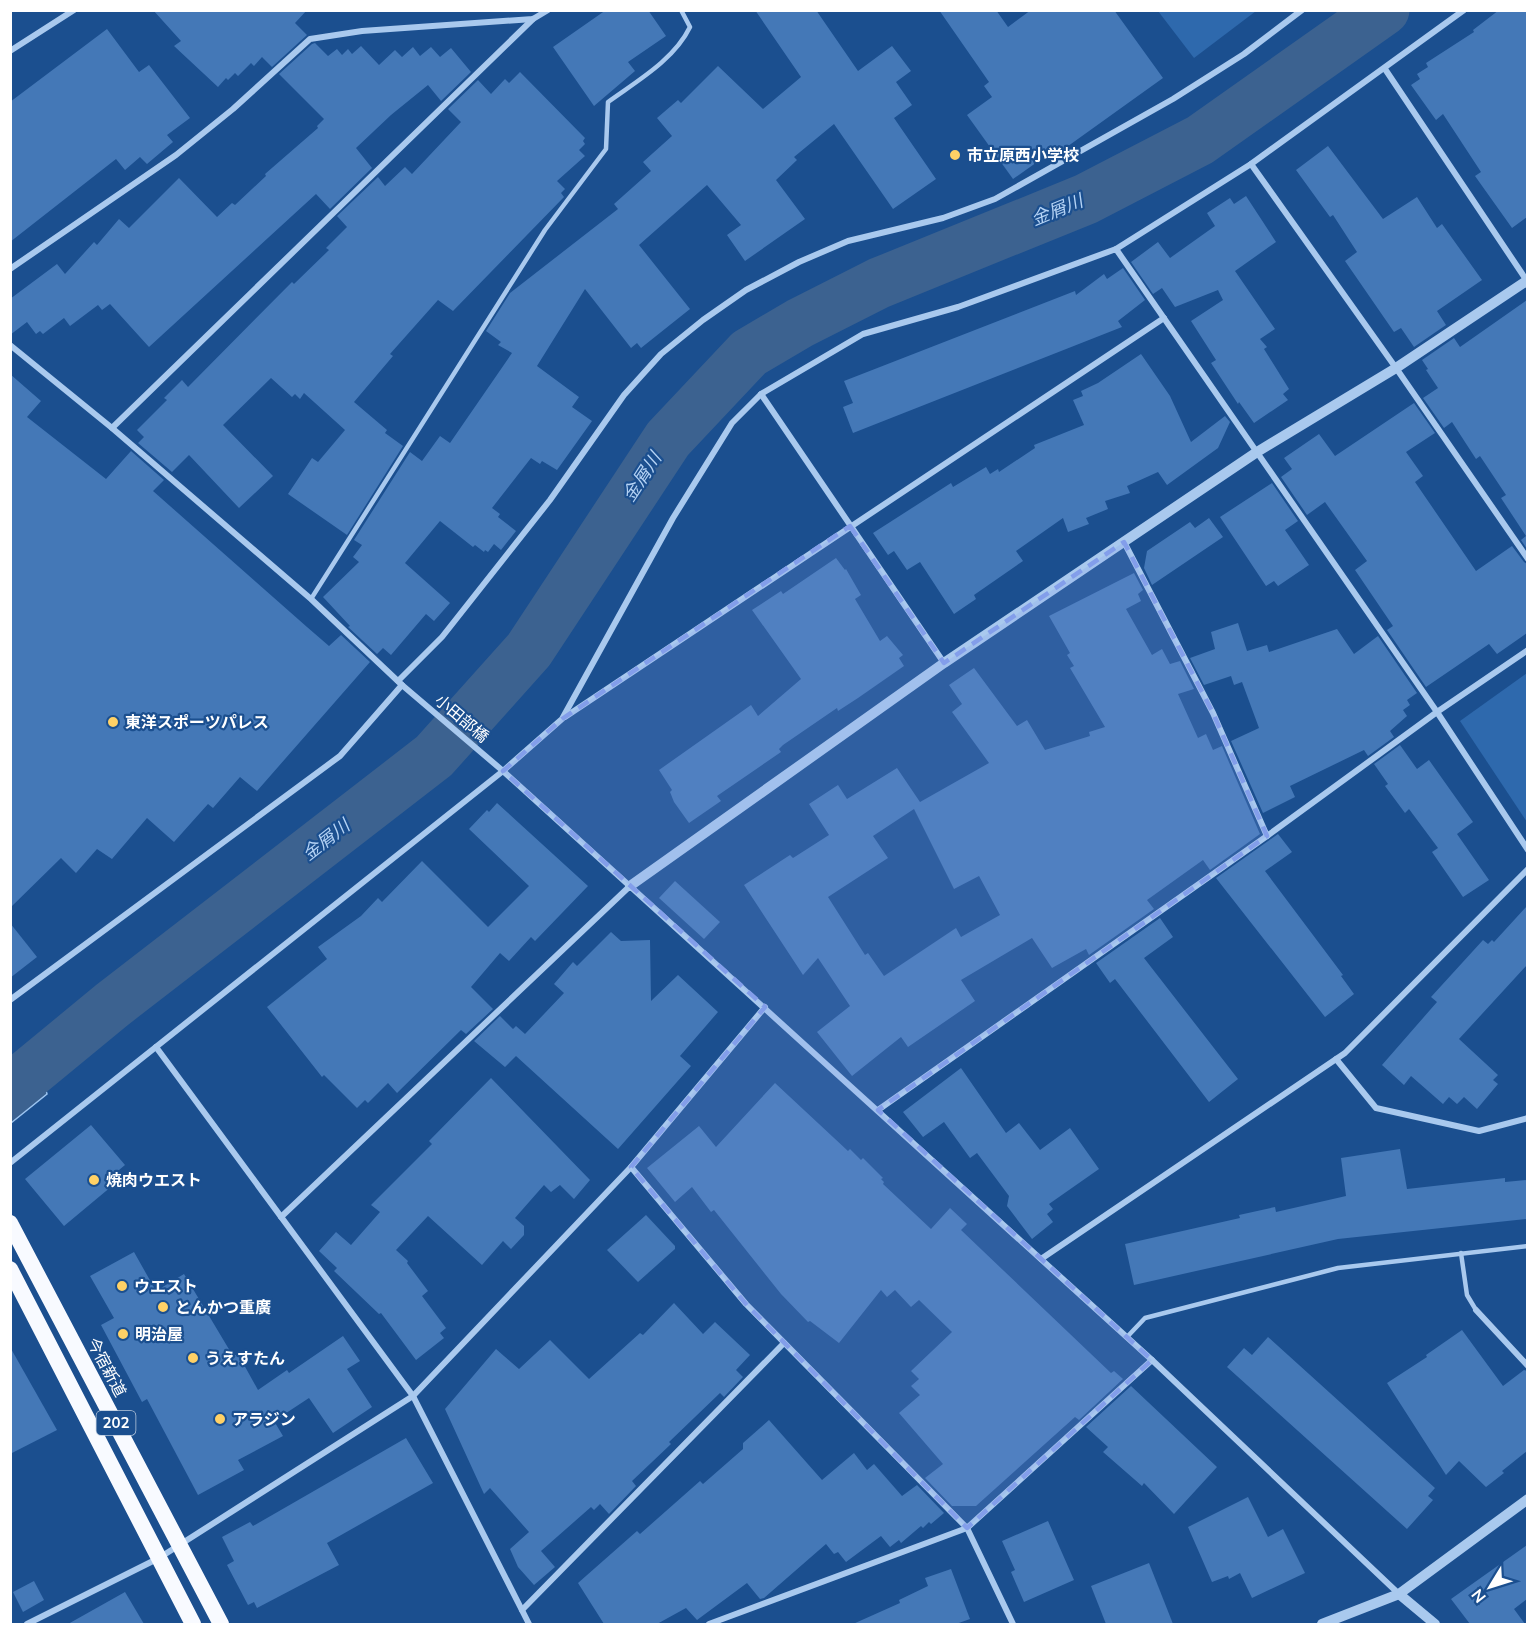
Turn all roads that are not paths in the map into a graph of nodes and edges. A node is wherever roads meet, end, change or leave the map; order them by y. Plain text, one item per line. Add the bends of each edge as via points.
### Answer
1 (74, 10) edge
2 (548, 10) edge
3 (681, 10) edge
4 (1302, 10) edge
5 (1464, 10) edge
6 (533, 19) junction
7 (10, 51) edge
8 (1385, 69) junction
9 (1251, 164) junction
10 (1116, 249) junction
11 (10, 269) edge
12 (1527, 280) edge
13 (1164, 318) junction
14 (10, 345) edge
15 (1396, 369) junction
16 (761, 393) junction
17 (112, 428) junction
18 (1257, 452) junction
19 (850, 526) junction
20 (1124, 542) junction
21 (1527, 559) edge
22 (311, 599) junction
23 (1527, 650) edge
24 (944, 663) junction
25 (400, 683) junction
26 (1437, 712) junction
27 (562, 719) junction
28 (503, 771) junction
29 (1267, 836) junction
30 (1527, 850) edge
31 (1527, 869) edge
32 (630, 886) junction
33 (10, 1000) edge
34 (765, 1007) junction
35 (156, 1047) junction
36 (1336, 1059) junction
37 (878, 1110) junction
38 (1527, 1118) edge
39 (10, 1163) edge
40 (631, 1167) junction
41 (281, 1217) junction
42 (10, 1223) edge
43 (1527, 1245) edge
44 (1461, 1253) junction
45 (1041, 1259) junction
46 (10, 1269) edge
47 (1476, 1310) joint
48 (1127, 1337) junction
49 (784, 1343) junction
50 (1152, 1360) junction
51 (1527, 1366) edge
52 (413, 1396) junction
53 (1527, 1499) edge
54 (967, 1528) junction
55 (180, 1545) junction
56 (159, 1558) junction
57 (1399, 1594) junction
58 (522, 1610) junction
59 (27, 1624) edge
60 (193, 1624) edge
61 (221, 1624) edge
62 (529, 1624) edge
63 (709, 1624) edge
64 (1013, 1624) edge
65 (1322, 1624) edge
66 (1435, 1624) edge

1 - 7 street
2 - 6 street
3 - 22 lane via 690,27 685,38 660,63 608,102 606,149 545,230
4 - 25 street via 1244,54 1173,99 995,199 943,218 848,241 747,290 703,320 661,354 624,395 550,500 442,637
5 - 8 street
6 - 11 street via 362,31 310,39 176,155
6 - 17 street
8 - 9 street
8 - 12 street
9 - 10 street
9 - 15 street
10 - 13 street
10 - 16 street via 958,307 863,334
12 - 15 street
13 - 18 street
13 - 19 street
14 - 17 street, 小田部橋
15 - 18 street
15 - 21 street
16 - 19 street
16 - 27 street via 732,423 673,518
17 - 22 street, 小田部橋
18 - 20 street
18 - 26 street
19 - 24 street
19 - 27 street
20 - 24 street
20 - 29 street via 1213,713
22 - 25 street, 小田部橋
23 - 26 street
24 - 32 street
25 - 28 street, 小田部橋
25 - 33 street via 340,756
26 - 29 street
26 - 30 street
27 - 28 street
28 - 32 street, 小田部橋
28 - 35 street
29 - 37 street
31 - 36 street
32 - 34 street, 小田部橋
32 - 41 street
34 - 37 street, 小田部橋
34 - 40 street
35 - 39 street
35 - 41 street
36 - 38 street via 1376,1108 1479,1131
36 - 45 street
37 - 45 street, 小田部橋
40 - 49 street via 746,1304
40 - 52 street
41 - 52 street
42 - 55 highway, 今宿新道 / 202
43 - 44 lane
44 - 47 lane via 1467,1295
44 - 48 lane via 1338,1268 1145,1318
45 - 48 street, 小田部橋
46 - 56 highway, 202
47 - 51 street
48 - 50 street, 小田部橋
49 - 54 street
49 - 58 street
50 - 54 street
50 - 57 street, 小田部橋
52 - 55 street
52 - 58 street
53 - 57 street
54 - 63 street
54 - 64 street
55 - 56 street
55 - 61 highway, 今宿新道 / 202
56 - 59 street
56 - 60 highway, 202
57 - 65 street
57 - 66 street
58 - 62 street

